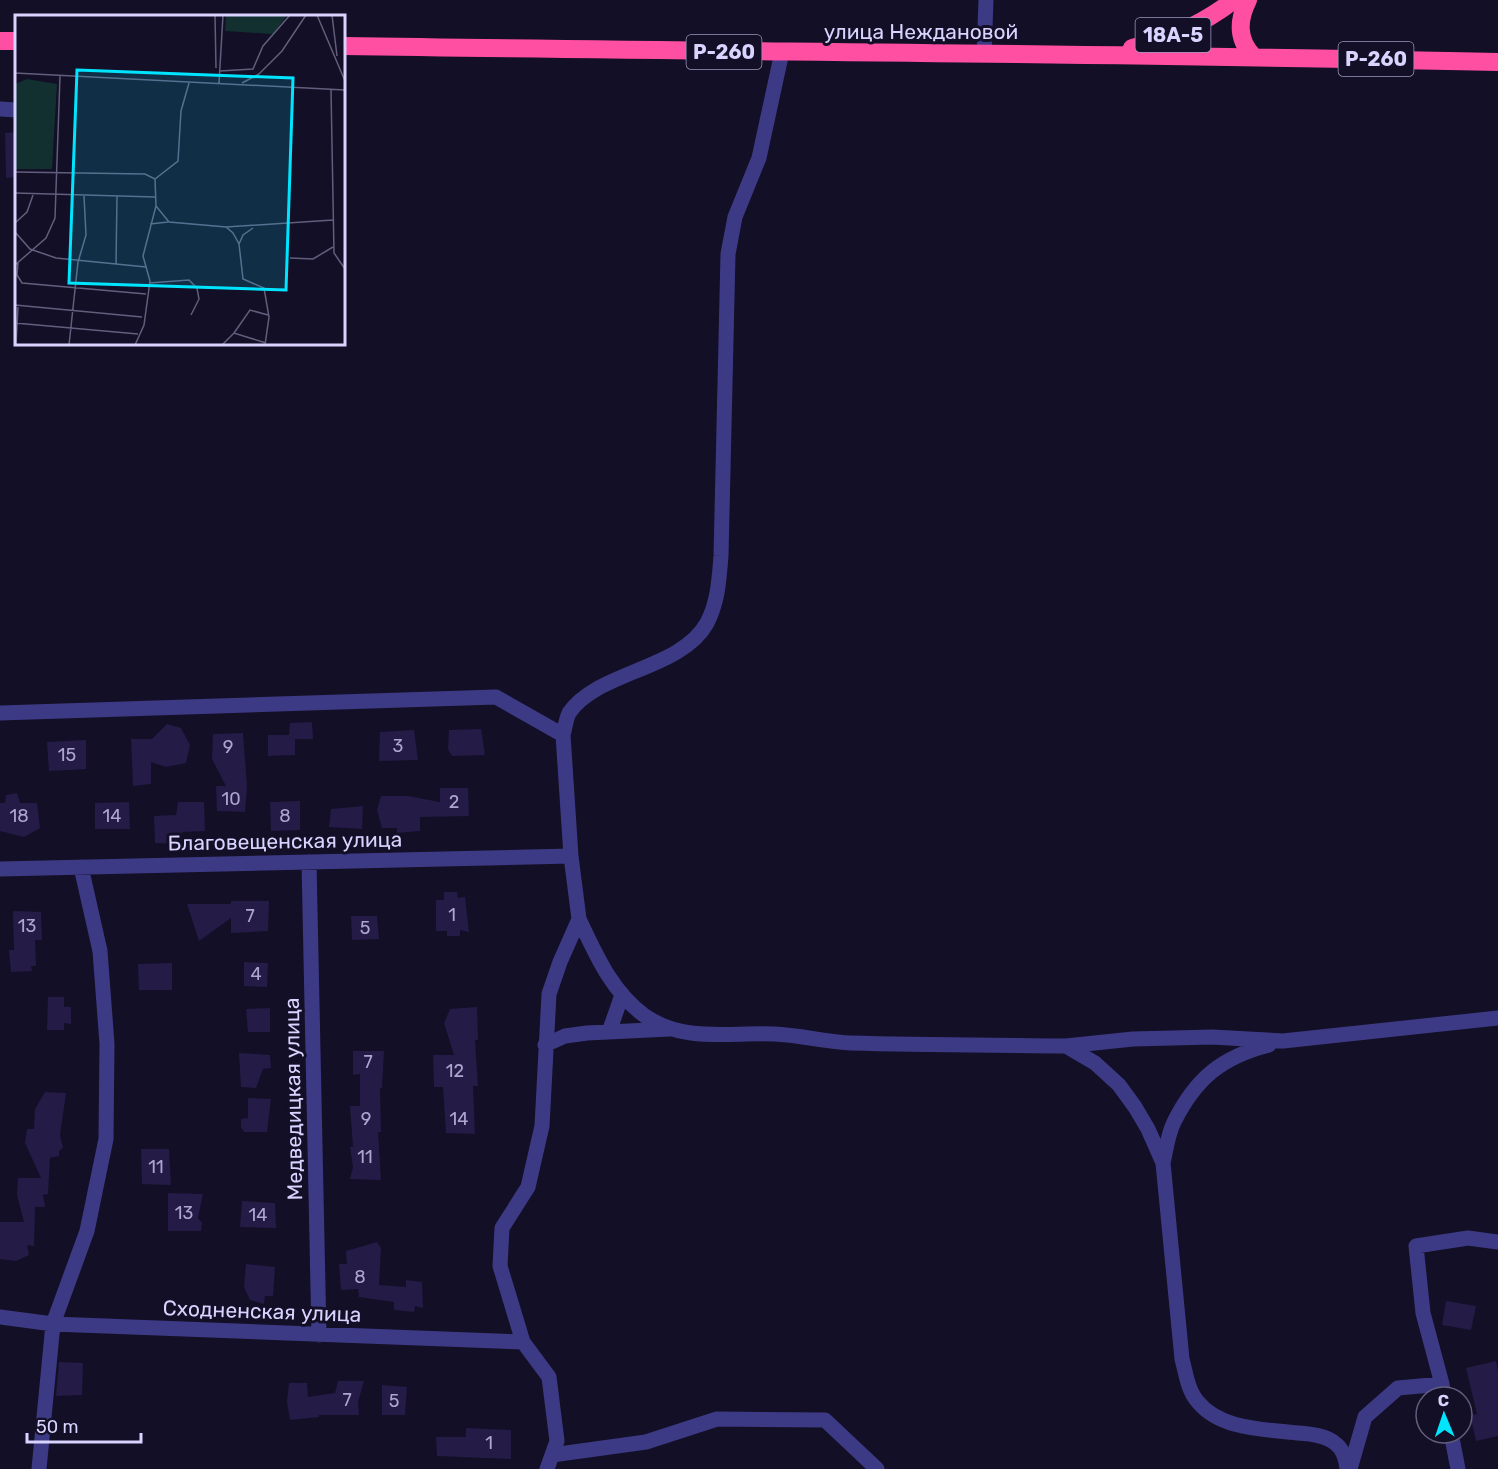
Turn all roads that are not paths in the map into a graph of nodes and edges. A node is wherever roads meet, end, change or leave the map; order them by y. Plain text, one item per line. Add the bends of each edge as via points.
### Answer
1 (986, 0) edge
2 (1234, 0) edge
3 (1248, 0) edge
4 (345, 46) edge
5 (782, 52) junction
6 (984, 54) junction
7 (1104, 54) junction
8 (1253, 56) junction
9 (1498, 62) edge
10 (0, 109) edge
11 (15, 110) edge
12 (0, 713) edge
13 (563, 735) junction
14 (571, 856) junction
15 (309, 862) junction
16 (81, 867) junction
17 (0, 869) edge
18 (579, 919) junction
19 (622, 995) junction
20 (1498, 1018) edge
21 (670, 1029) junction
22 (609, 1032) junction
23 (1283, 1041) junction
24 (545, 1045) junction
25 (1066, 1046) junction
26 (1163, 1163) junction
27 (1498, 1242) edge
28 (0, 1317) edge
29 (53, 1324) junction
30 (319, 1335) junction
31 (523, 1342) junction
32 (1442, 1385) edge
33 (1414, 1389) edge
34 (1453, 1445) edge
35 (550, 1462) edge
36 (39, 1469) edge
37 (877, 1469) edge
38 (1349, 1469) edge
39 (1458, 1469) edge

1 - 6 street
2 - 7 highway, 18А-5 via 1183,32
3 - 8 highway via 1242,12 1241,31
4 - 5 highway, улица Неждановой / Р-260
5 - 6 highway, улица Неждановой / Р-260
5 - 13 street via 759,158 735,218 728,254 717,599 706,625 688,644 587,695 569,714
6 - 7 highway, улица Неждановой / Р-260
7 - 8 highway, улица Неждановой / Р-260
8 - 9 highway, улица Неждановой / Р-260
10 - 11 street
12 - 13 street via 496,697
13 - 14 street
14 - 15 street, Благовещенская улица
14 - 18 street
15 - 16 street, Благовещенская улица
15 - 30 street, Медведицкая улица
16 - 17 street, Благовещенская улица
16 - 29 street via 100,951 107,1044 106,1139 87,1231
18 - 19 street via 603,968
18 - 24 street via 549,994
19 - 21 street via 646,1016
19 - 22 street
20 - 23 street
21 - 22 street
21 - 25 street via 692,1034 775,1034 849,1043
22 - 24 street via 566,1036
23 - 25 street via 1212,1037
23 - 26 street via 1245,1051 1214,1068 1173,1124
24 - 31 street via 542,1126 528,1187 502,1228 500,1266
25 - 26 street via 1095,1063 1119,1085 1148,1129
26 - 38 street via 1182,1359 1189,1388 1214,1415 1241,1426 1324,1437 1338,1445
27 - 32 street via 1468,1238 1416,1246 1423,1313
28 - 29 street, Сходненская улица
29 - 30 street, Сходненская улица
29 - 36 street
30 - 31 street, Сходненская улица
31 - 35 street via 549,1377 557,1441
33 - 38 street via 1398,1388 1365,1417
34 - 39 street
35 - 37 street via 646,1442 717,1419 825,1420

